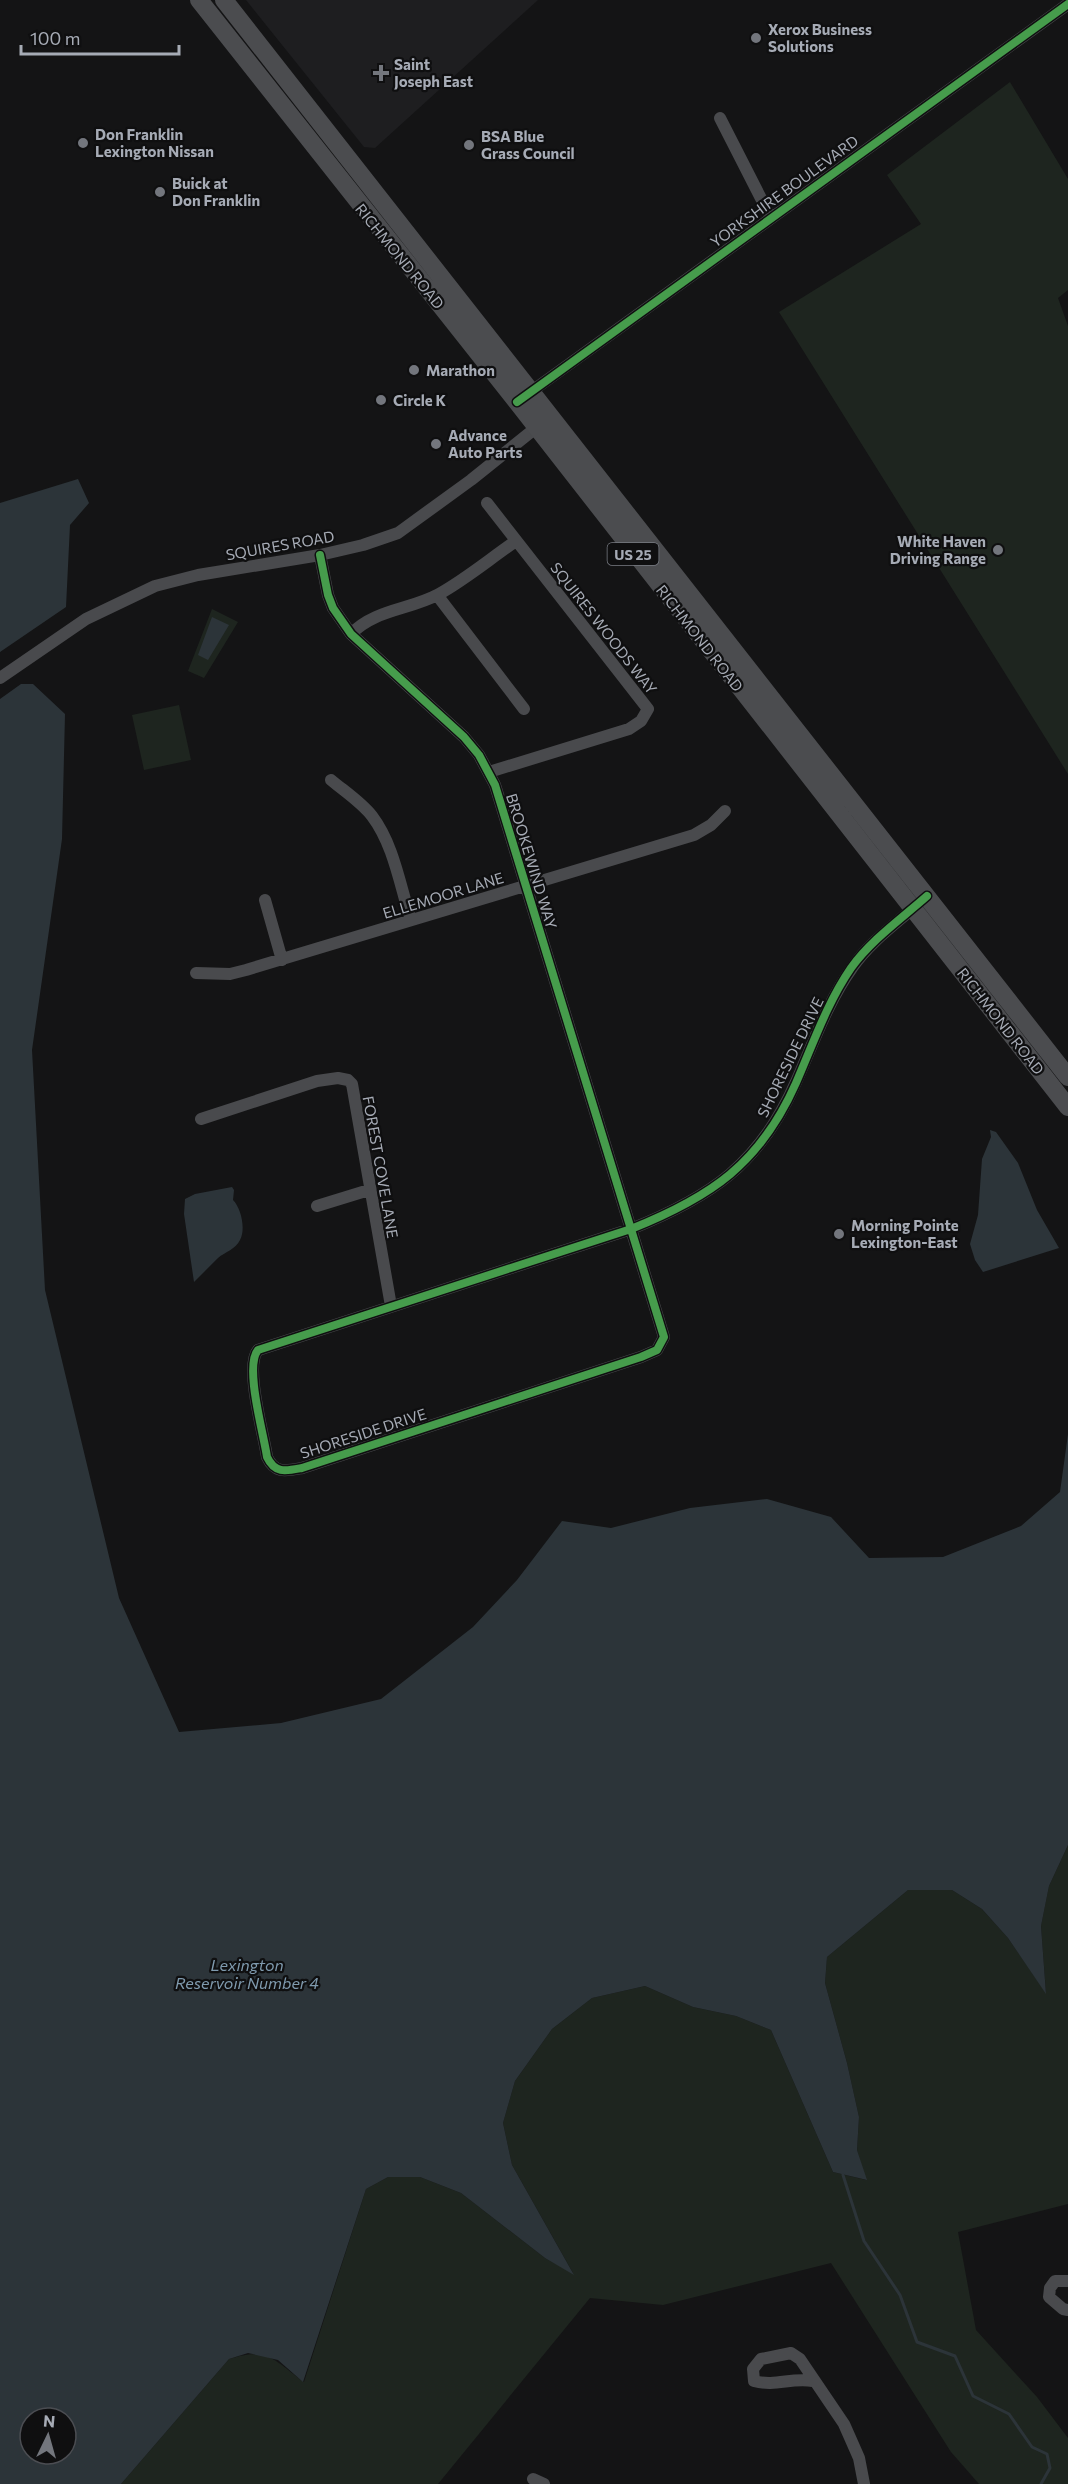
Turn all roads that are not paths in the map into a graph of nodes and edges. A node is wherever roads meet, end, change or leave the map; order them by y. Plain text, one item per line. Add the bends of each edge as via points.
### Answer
1 (199, 0) edge
2 (224, 0) edge
3 (1068, 4) edge
4 (720, 118) dead end
5 (771, 218) junction
6 (524, 397) junction
7 (543, 422) junction
8 (487, 502) dead end
9 (516, 541) junction
10 (320, 555) junction
11 (437, 595) junction
12 (351, 634) junction
13 (0, 678) edge
14 (524, 709) dead end
15 (489, 772) junction
16 (331, 780) dead end
17 (726, 811) dead end
18 (526, 885) junction
19 (265, 900) dead end
20 (920, 902) junction
21 (411, 920) junction
22 (282, 960) junction
23 (196, 973) dead end
24 (1068, 1077) edge
25 (1068, 1107) edge
26 (201, 1119) dead end
27 (369, 1190) junction
28 (317, 1206) dead end
29 (631, 1229) junction
30 (391, 1306) junction
31 (1068, 2281) edge
32 (1068, 2310) edge
33 (813, 2381) junction
34 (864, 2484) edge

1 - 6 highway, RICHMOND ROAD / US 25
2 - 6 highway, RICHMOND ROAD / US 25
3 - 5 street, YORKSHIRE BOULEVARD
4 - 5 street
5 - 6 street, YORKSHIRE BOULEVARD
6 - 7 highway, RICHMOND ROAD / US 25
7 - 10 street, SQUIRES ROAD via 398,533
7 - 20 highway, RICHMOND ROAD / US 25
8 - 9 street, SQUIRES WOODS WAY
9 - 11 street
9 - 15 street, SQUIRES WOODS WAY via 648,709 641,721 629,729
10 - 12 street, BROOKEWIND WAY via 333,608
10 - 13 street, SQUIRES ROAD via 154,585 86,619
11 - 12 street via 375,616
11 - 14 street
12 - 15 street, BROOKEWIND WAY via 464,738
15 - 18 street, BROOKEWIND WAY
16 - 21 street via 365,808 378,825
17 - 18 street, ELLEMOOR LANE via 694,835
18 - 21 street, ELLEMOOR LANE
18 - 29 street, BROOKEWIND WAY
19 - 22 street
20 - 24 highway, RICHMOND ROAD / US 25
20 - 25 highway, RICHMOND ROAD / US 25
20 - 29 street, SHORESIDE DRIVE via 865,952 847,976 831,1002 788,1100 750,1155 703,1195 675,1212
21 - 22 street, ELLEMOOR LANE
22 - 23 street, ELLEMOOR LANE via 230,974
26 - 27 street, FOREST COVE LANE via 317,1081 348,1080 352,1084
27 - 28 street
27 - 30 street, FOREST COVE LANE
29 - 30 street, SHORESIDE DRIVE
29 - 30 street, SHORESIDE DRIVE via 664,1337 657,1350 302,1468 287,1471 273,1467 267,1457 253,1375 255,1353
31 - 32 street via 1055,2281 1049,2297
33 - 33 street via 800,2359 791,2353 760,2360 753,2369 754,2381 768,2385 793,2379
33 - 34 street via 844,2424 859,2458

